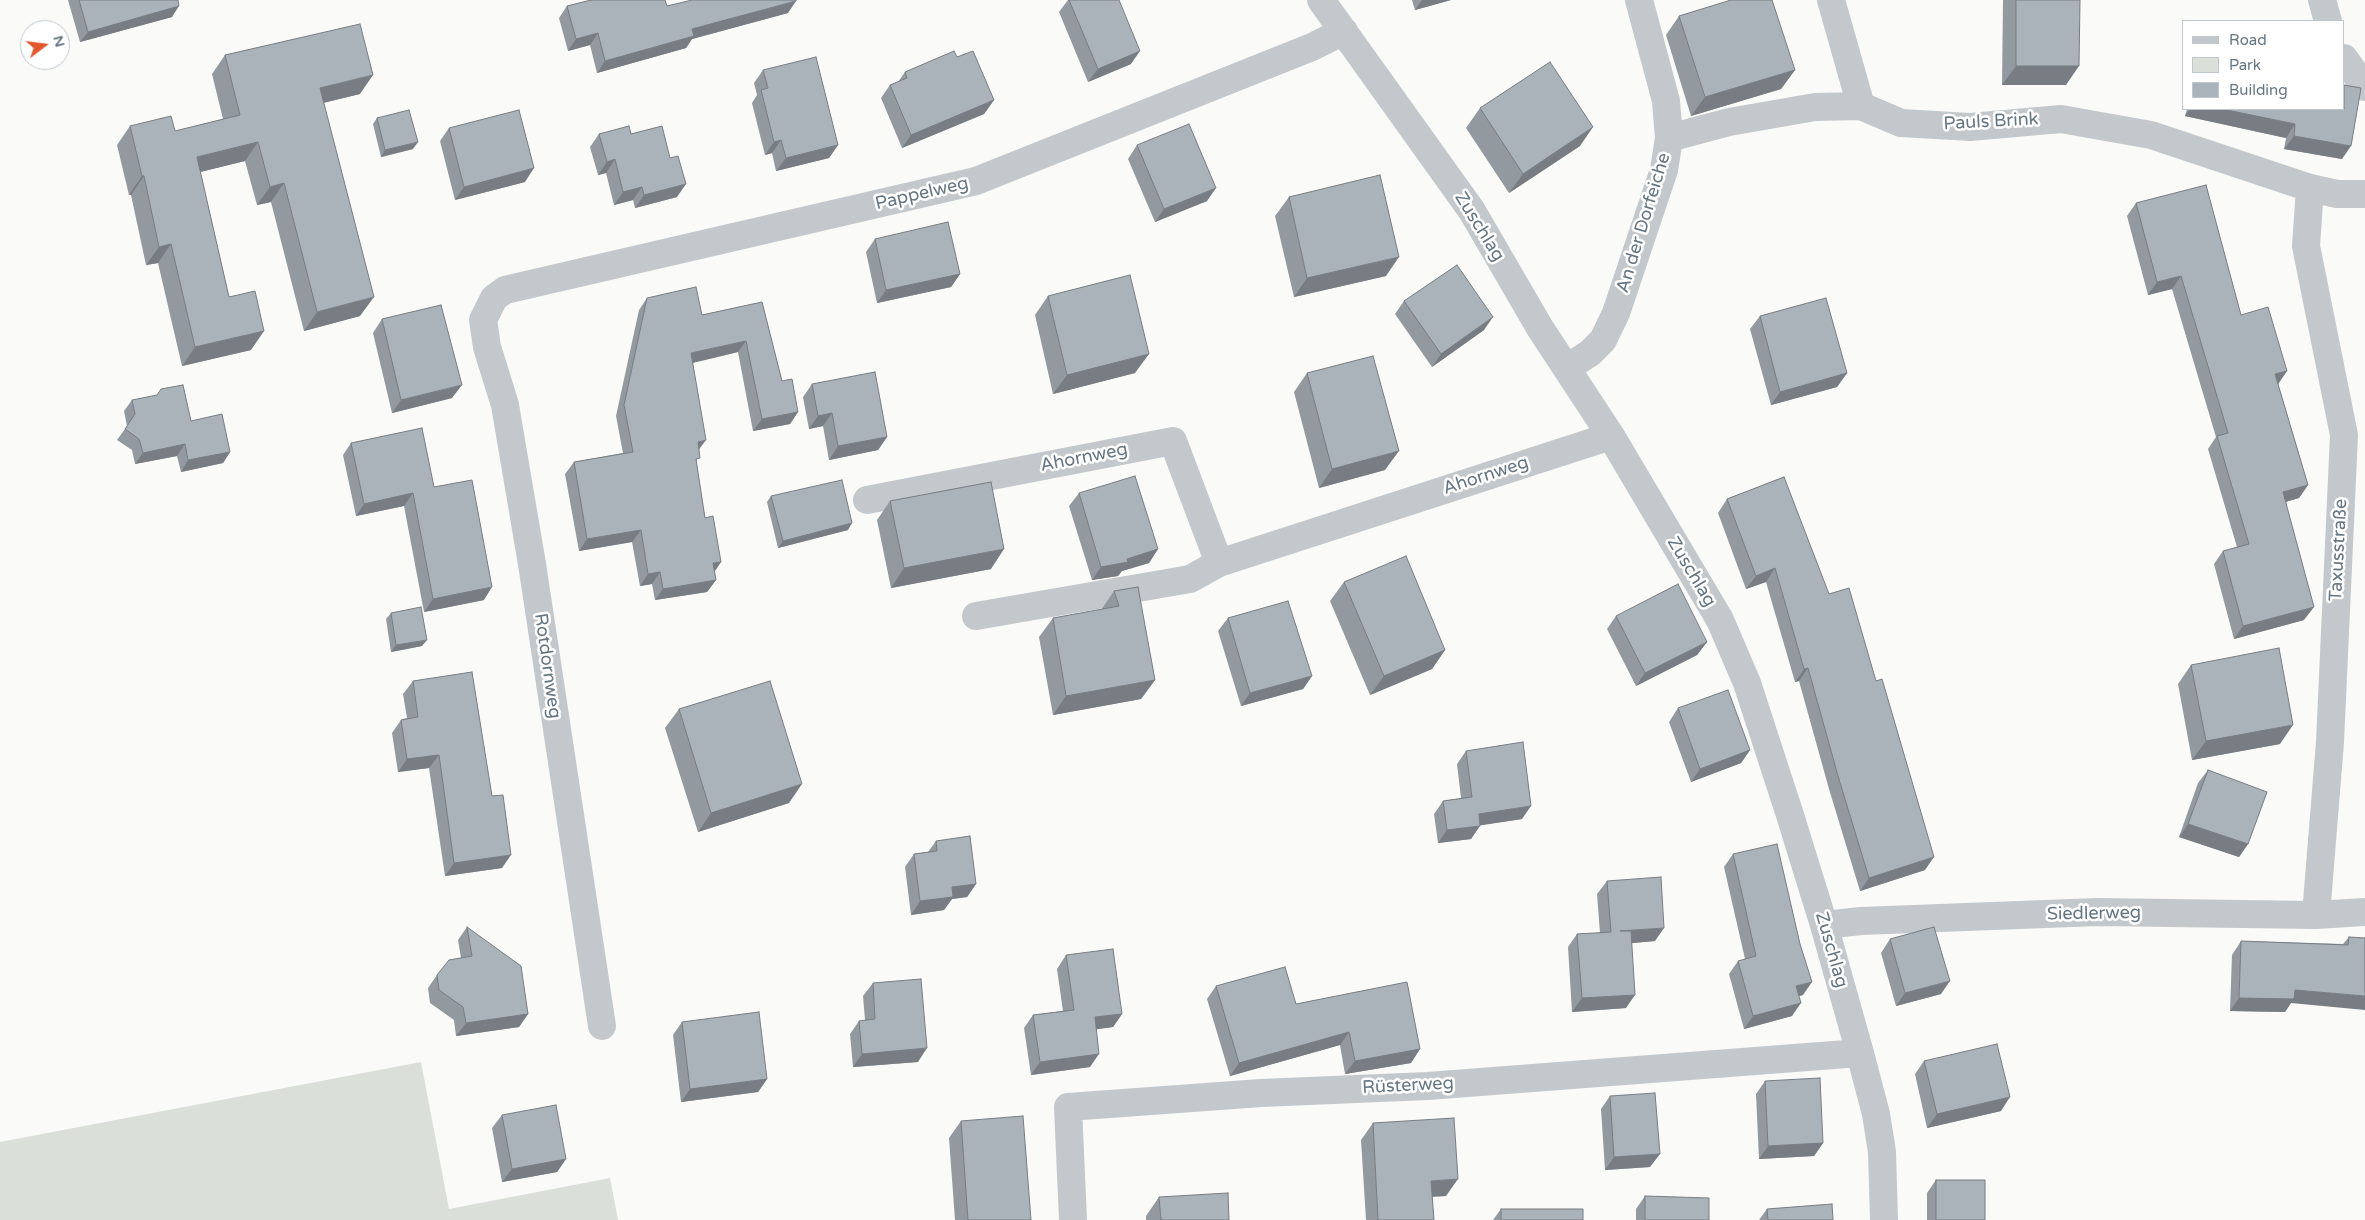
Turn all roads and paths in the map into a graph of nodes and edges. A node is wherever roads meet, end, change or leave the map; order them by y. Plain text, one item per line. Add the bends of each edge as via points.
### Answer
1 (1322, 0) edge
2 (1639, 0) edge
3 (1831, 0) edge
4 (2322, 0) edge
5 (2328, 20) edge
6 (1344, 31) junction
7 (2345, 59) edge
8 (2365, 87) edge
9 (1861, 106) junction
10 (1669, 138) junction
11 (2310, 188) junction
12 (2365, 194) edge
13 (487, 308) joint
14 (1567, 368) junction
15 (1611, 436) junction
16 (867, 500) dead end
17 (1219, 564) junction
18 (976, 616) dead end
19 (2365, 912) edge
20 (2316, 916) junction
21 (1824, 925) junction
22 (602, 1026) dead end
23 (1860, 1053) junction
24 (1073, 1220) edge
25 (1884, 1220) edge

1 - 6 street, Zuschlag
2 - 10 street, An der Dorfeiche via 1666,101
3 - 9 street
4 - 5 street
6 - 13 street, Pappelweg via 1312,47 976,181 505,290
6 - 14 street, Zuschlag via 1472,211
7 - 8 street
9 - 10 street, Pauls Brink via 1815,106 1729,122
9 - 11 street, Pauls Brink via 1901,123 1970,127 2061,119 2151,135
10 - 14 street, An der Dorfeiche via 1664,170 1616,313 1603,340
11 - 12 street, Pauls Brink via 2336,194
11 - 20 street, Taxusstraße via 2306,246 2344,435 2330,742
13 - 22 street, Rotdornweg via 483,320 487,347 505,405 529,545
14 - 15 street, Zuschlag
15 - 17 street, Ahornweg
15 - 21 street, Zuschlag via 1720,620 1747,683
16 - 17 street, Ahornweg via 1173,441
17 - 18 street, Ahornweg via 1190,579
19 - 20 street, Siedlerweg
20 - 21 street, Siedlerweg via 2098,912
21 - 23 street, Zuschlag
23 - 24 street, Rüsterweg via 1428,1086 1068,1107
23 - 25 street, Zuschlag via 1882,1152

